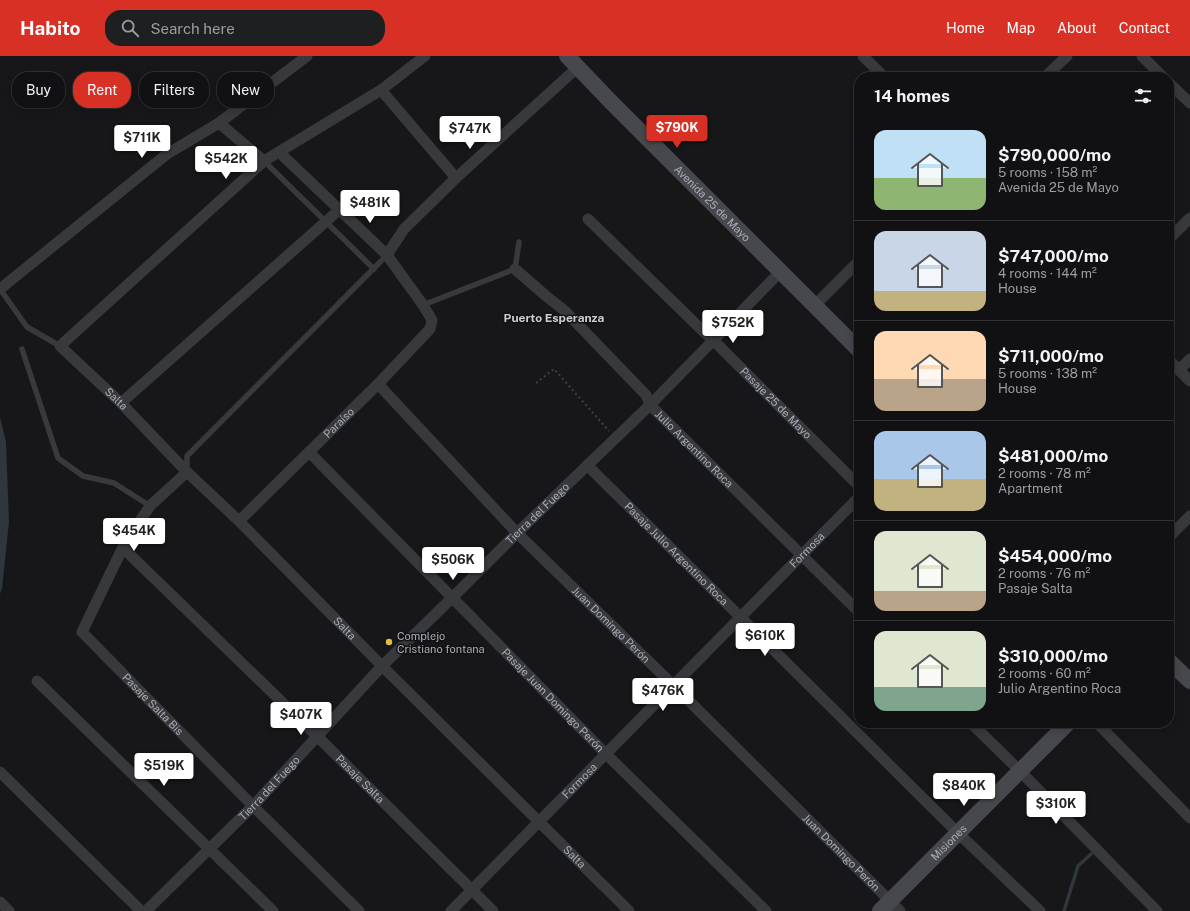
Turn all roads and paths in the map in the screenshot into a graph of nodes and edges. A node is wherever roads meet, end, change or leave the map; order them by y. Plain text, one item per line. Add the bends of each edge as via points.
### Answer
1 (307, 56) edge
2 (426, 56) edge
3 (567, 56) edge
4 (863, 56) edge
5 (1067, 56) edge
6 (1142, 56) edge
7 (578, 67) junction
8 (879, 72) edge
9 (1050, 72) edge
10 (1158, 72) edge
11 (381, 90) junction
12 (1174, 91) edge
13 (1190, 103) edge
14 (219, 123) junction
15 (279, 152) junction
16 (264, 161) junction
17 (456, 178) junction
18 (339, 210) junction
19 (1190, 218) edge
20 (588, 219) dead end
21 (326, 222) junction
22 (1174, 234) edge
23 (519, 242) dead end
24 (387, 256) junction
25 (854, 266) edge
26 (515, 268) junction
27 (374, 269) junction
28 (780, 272) junction
29 (0, 289) edge
30 (423, 305) junction
31 (814, 306) junction
32 (713, 340) junction
33 (854, 345) edge
34 (60, 346) junction
35 (22, 349) dead end
36 (1190, 360) edge
37 (1174, 365) edge
38 (1179, 370) junction
39 (1190, 381) edge
40 (378, 384) junction
41 (536, 384) dead end
42 (121, 403) junction
43 (650, 405) junction
44 (615, 438) junction
45 (309, 452) junction
46 (587, 465) junction
47 (187, 472) junction
48 (854, 481) edge
49 (854, 502) edge
50 (150, 506) junction
51 (1190, 516) edge
52 (239, 521) junction
53 (1174, 532) edge
54 (517, 533) junction
55 (123, 548) junction
56 (802, 556) junction
57 (452, 598) junction
58 (854, 607) edge
59 (741, 617) junction
60 (382, 666) junction
61 (1174, 666) edge
62 (37, 681) dead end
63 (1190, 681) edge
64 (674, 686) junction
65 (976, 728) edge
66 (1063, 728) edge
67 (1102, 728) edge
68 (317, 736) junction
69 (606, 754) junction
70 (1020, 771) junction
71 (0, 772) edge
72 (253, 806) junction
73 (1190, 818) edge
74 (539, 822) junction
75 (958, 833) junction
76 (210, 848) junction
77 (472, 890) junction
78 (0, 902) edge
79 (890, 908) edge
80 (9, 911) edge
81 (141, 911) edge
82 (146, 911) edge
83 (273, 911) edge
84 (359, 911) edge
85 (451, 911) edge
86 (493, 911) edge
87 (629, 911) edge
88 (766, 911) edge
89 (1040, 911) edge
90 (1157, 911) edge

1 - 14 street
2 - 11 street
3 - 7 main road, Avenida 25 de Mayo
4 - 8 street
5 - 9 street
6 - 10 street
7 - 17 street
7 - 28 main road, Avenida 25 de Mayo
11 - 15 street
11 - 17 street
12 - 13 street
14 - 16 street
14 - 29 street via 167,154
15 - 16 street
15 - 18 street
16 - 21 lane
16 - 34 street
17 - 24 street via 404,229
18 - 21 street
18 - 24 street
19 - 22 street
20 - 32 street, Pasaje 25 de Mayo
21 - 27 lane
21 - 42 street
23 - 26 lane
24 - 27 lane
24 - 30 street
25 - 31 street
26 - 30 lane
26 - 43 street, Julio Argentino Roca via 565,311 646,395
27 - 47 lane via 187,456
28 - 31 main road, Avenida 25 de Mayo
28 - 32 street, Tierra del Fuego
29 - 34 lane via 27,327
30 - 40 street, Paraíso via 432,320 430,329
31 - 33 main road, Avenida 25 de Mayo
32 - 43 street, Tierra del Fuego
32 - 48 street, Pasaje 25 de Mayo
34 - 42 street, Salta
35 - 50 lane via 58,458 83,476 114,483
36 - 38 street
37 - 38 street
38 - 39 street
40 - 45 street, Paraíso
40 - 54 street, Juan Domingo Perón
41 - 44 path via 554,369
42 - 47 street, Salta
43 - 44 street, Tierra del Fuego
43 - 56 street, Julio Argentino Roca
44 - 46 street, Tierra del Fuego
45 - 52 street, Paraíso
45 - 57 street, Pasaje Juan Domingo Perón
46 - 54 street, Tierra del Fuego
46 - 59 street, Pasaje Julio Argentino Roca
47 - 50 street
47 - 52 street, Salta
49 - 56 street, Formosa
50 - 55 street
51 - 53 street
52 - 60 street, Salta
54 - 57 street, Tierra del Fuego
54 - 64 street, Juan Domingo Perón
55 - 68 street, Pasaje Salta
55 - 72 street, Pasaje Salta Bis via 82,632
56 - 58 street, Julio Argentino Roca
56 - 59 street, Formosa
57 - 60 street, Tierra del Fuego
57 - 69 street, Pasaje Juan Domingo Perón
59 - 64 street, Formosa
59 - 75 street, Pasaje Julio Argentino Roca
60 - 68 street, Tierra del Fuego
60 - 74 street, Salta
61 - 63 main road
62 - 76 street
64 - 69 street, Formosa
64 - 79 street, Juan Domingo Perón
65 - 70 street
66 - 70 main road, Misiones
67 - 73 street
68 - 72 street, Tierra del Fuego
68 - 77 street, Pasaje Salta
69 - 74 street, Formosa
69 - 88 street, Pasaje Juan Domingo Perón
70 - 75 main road, Misiones
70 - 90 street
71 - 81 street
72 - 76 street, Tierra del Fuego
72 - 84 street, Pasaje Salta Bis
74 - 77 street, Formosa
74 - 87 street, Salta
75 - 79 main road, Misiones
75 - 89 street, Pasaje Julio Argentino Roca
76 - 82 street, Tierra del Fuego
76 - 83 street
77 - 85 street, Formosa
77 - 86 street, Pasaje Salta
78 - 80 street

